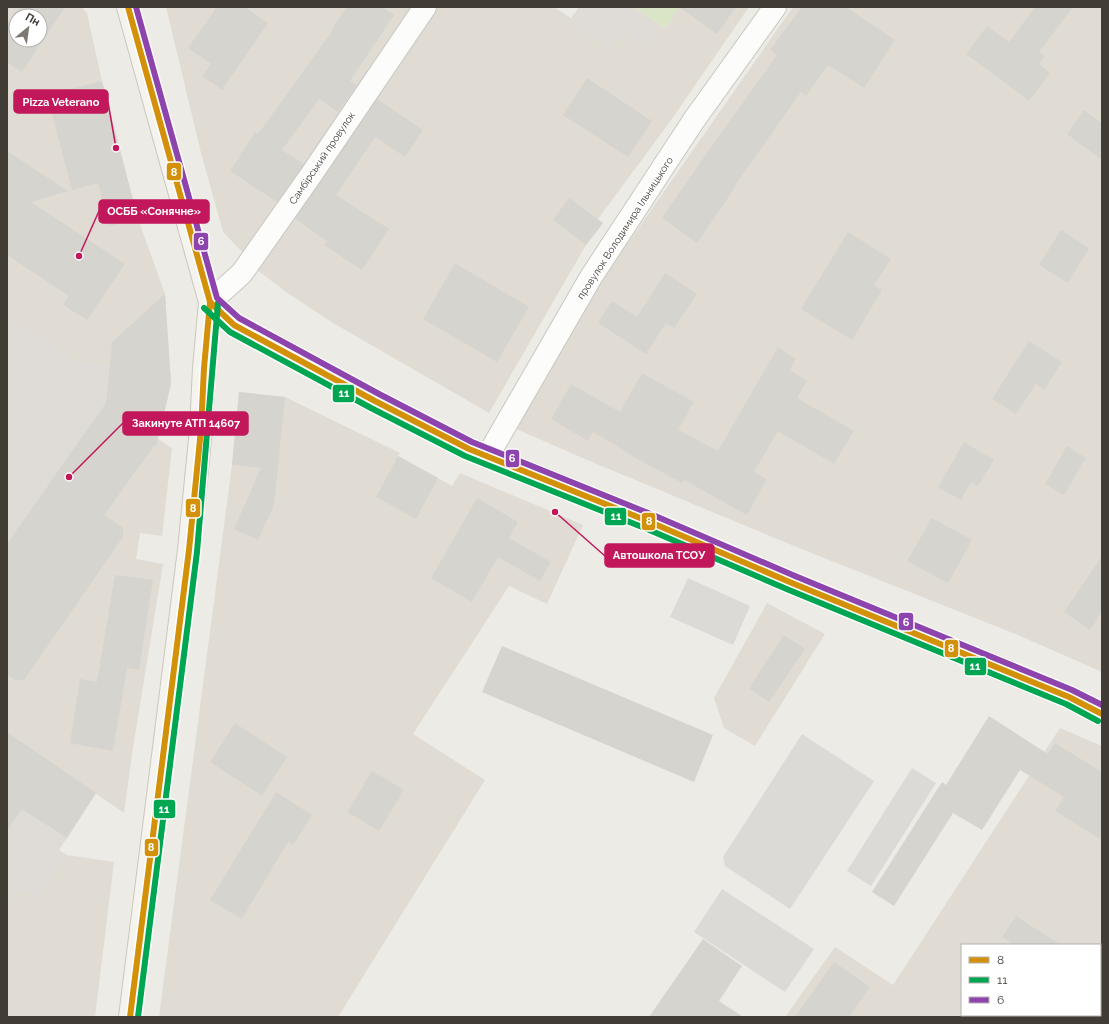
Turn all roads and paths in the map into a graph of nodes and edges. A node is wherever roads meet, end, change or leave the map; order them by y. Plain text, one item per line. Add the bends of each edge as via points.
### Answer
1 (128, 7) edge
2 (425, 7) edge
3 (775, 7) edge
4 (210, 302) junction
5 (487, 457) junction
6 (1102, 714) edge
7 (130, 1017) edge

1 - 4 main road
2 - 4 street, Самбірський провулок via 242,273
3 - 5 street, провулок Володимира Ільницького via 694,120 591,277
4 - 5 main road via 234,325 375,401
4 - 7 main road via 189,550
5 - 6 main road via 650,522 1069,697

